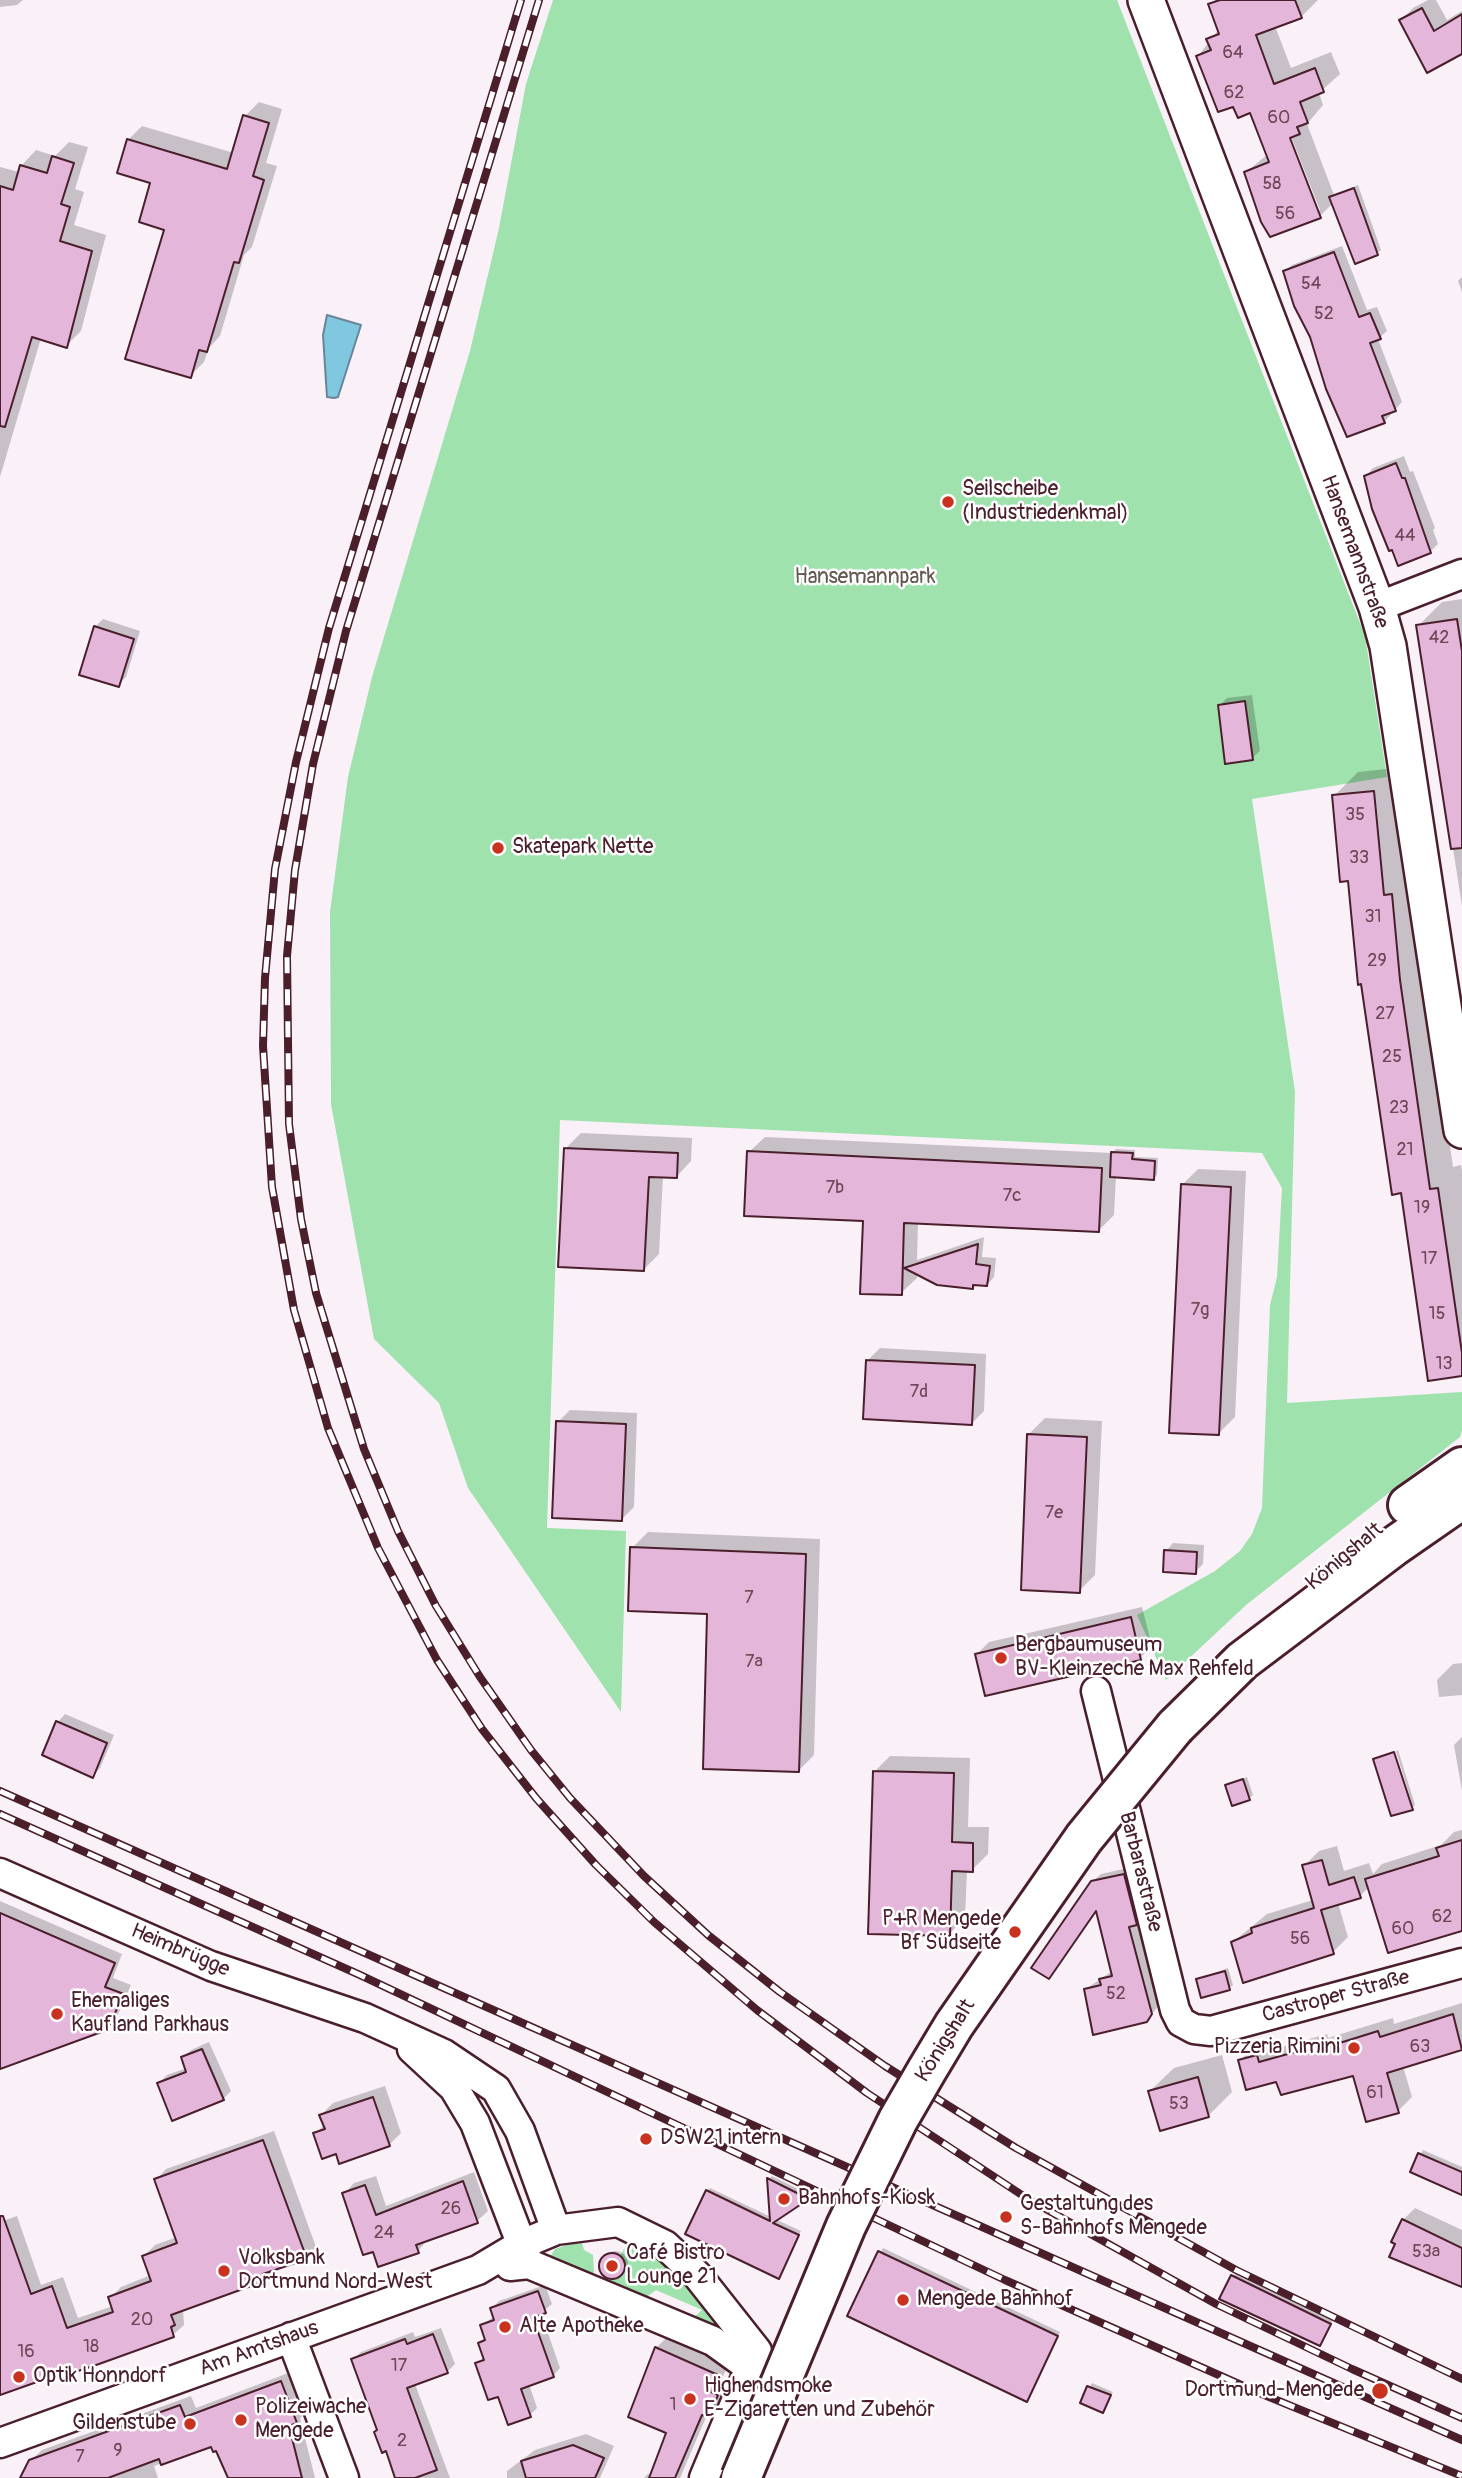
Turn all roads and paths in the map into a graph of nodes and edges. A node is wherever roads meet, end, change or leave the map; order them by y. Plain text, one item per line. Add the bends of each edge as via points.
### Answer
1 (1146, 0) edge
2 (1462, 574) edge
3 (1377, 607) junction
4 (1462, 1130) edge
5 (1462, 1466) edge
6 (1462, 1499) edge
7 (1462, 1531) edge
8 (1242, 1661) junction
9 (1096, 1691) dead end
10 (0, 1873) edge
11 (1462, 1963) edge
12 (365, 2018) junction
13 (1211, 2031) joint
14 (556, 2230) junction
15 (524, 2254) junction
16 (732, 2318) junction
17 (291, 2337) junction
18 (713, 2341) junction
19 (749, 2367) junction
20 (0, 2443) edge
21 (344, 2478) edge
22 (704, 2478) edge
23 (741, 2478) edge

1 - 3 street, Hansemannstraße
2 - 3 street
3 - 4 street, Hansemannstraße via 1405,747
5 - 8 main road, Königshalt via 1353,1547 1296,1597 1270,1621
6 - 8 main road, Königshalt
7 - 8 main road via 1443,1536 1328,1613
8 - 23 main road, Königshalt, bridge via 1175,1727 1084,1838 954,2025 915,2090 846,2226
9 - 13 street, Barbarastraße via 1175,2010 1181,2022
10 - 12 street, Heimbrügge via 211,1966
11 - 13 street, Castroper Straße
12 - 14 street, Heimbrügge via 444,2054 496,2089 520,2131
12 - 15 street, Heimbrügge via 418,2053 454,2088 475,2123
14 - 15 street, Am Amtshaus
14 - 16 street, Am Amtshaus via 618,2222 643,2232 665,2245 697,2275
15 - 17 street, Am Amtshaus
15 - 18 street, Am Amtshaus
16 - 18 street
16 - 19 street, Am Amtshaus via 757,2351
17 - 20 street, Am Amtshaus
17 - 21 street
18 - 19 street, Am Amtshaus
19 - 22 street

